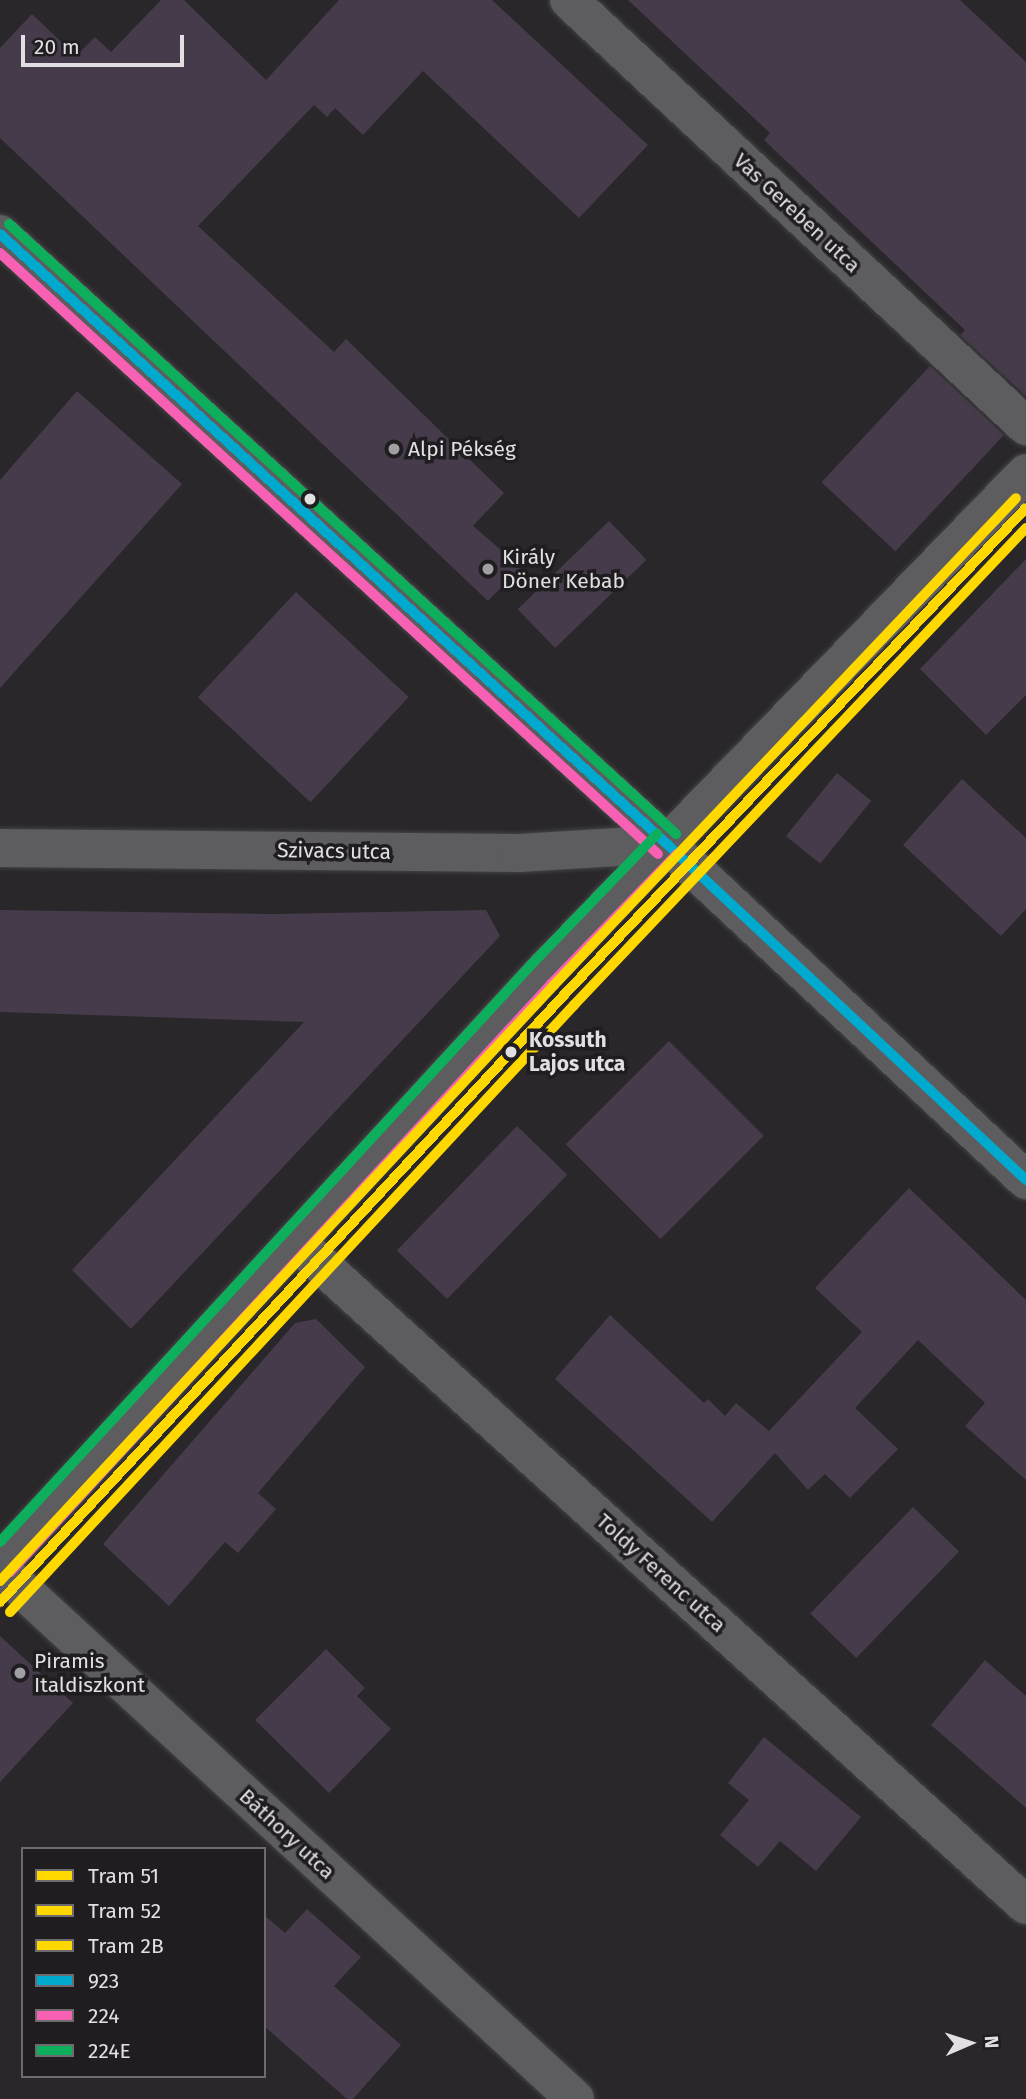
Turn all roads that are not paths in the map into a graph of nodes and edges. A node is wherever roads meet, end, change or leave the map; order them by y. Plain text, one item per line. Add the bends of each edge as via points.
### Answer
1 (569, 0) edge
2 (0, 234) edge
3 (1026, 426) edge
4 (1026, 473) edge
5 (667, 844) junction
6 (0, 848) edge
7 (1026, 1180) edge
8 (296, 1242) junction
9 (0, 1563) edge
10 (0, 1569) edge
11 (1026, 1905) edge
12 (575, 2099) edge

1 - 3 street, Vas Gereben utca
2 - 5 street
4 - 5 street
5 - 6 street, Szivacs utca via 519,853
5 - 7 street
5 - 8 street via 541,974
8 - 9 street
8 - 11 street, Toldy Ferenc utca
10 - 12 street, Báthory utca

